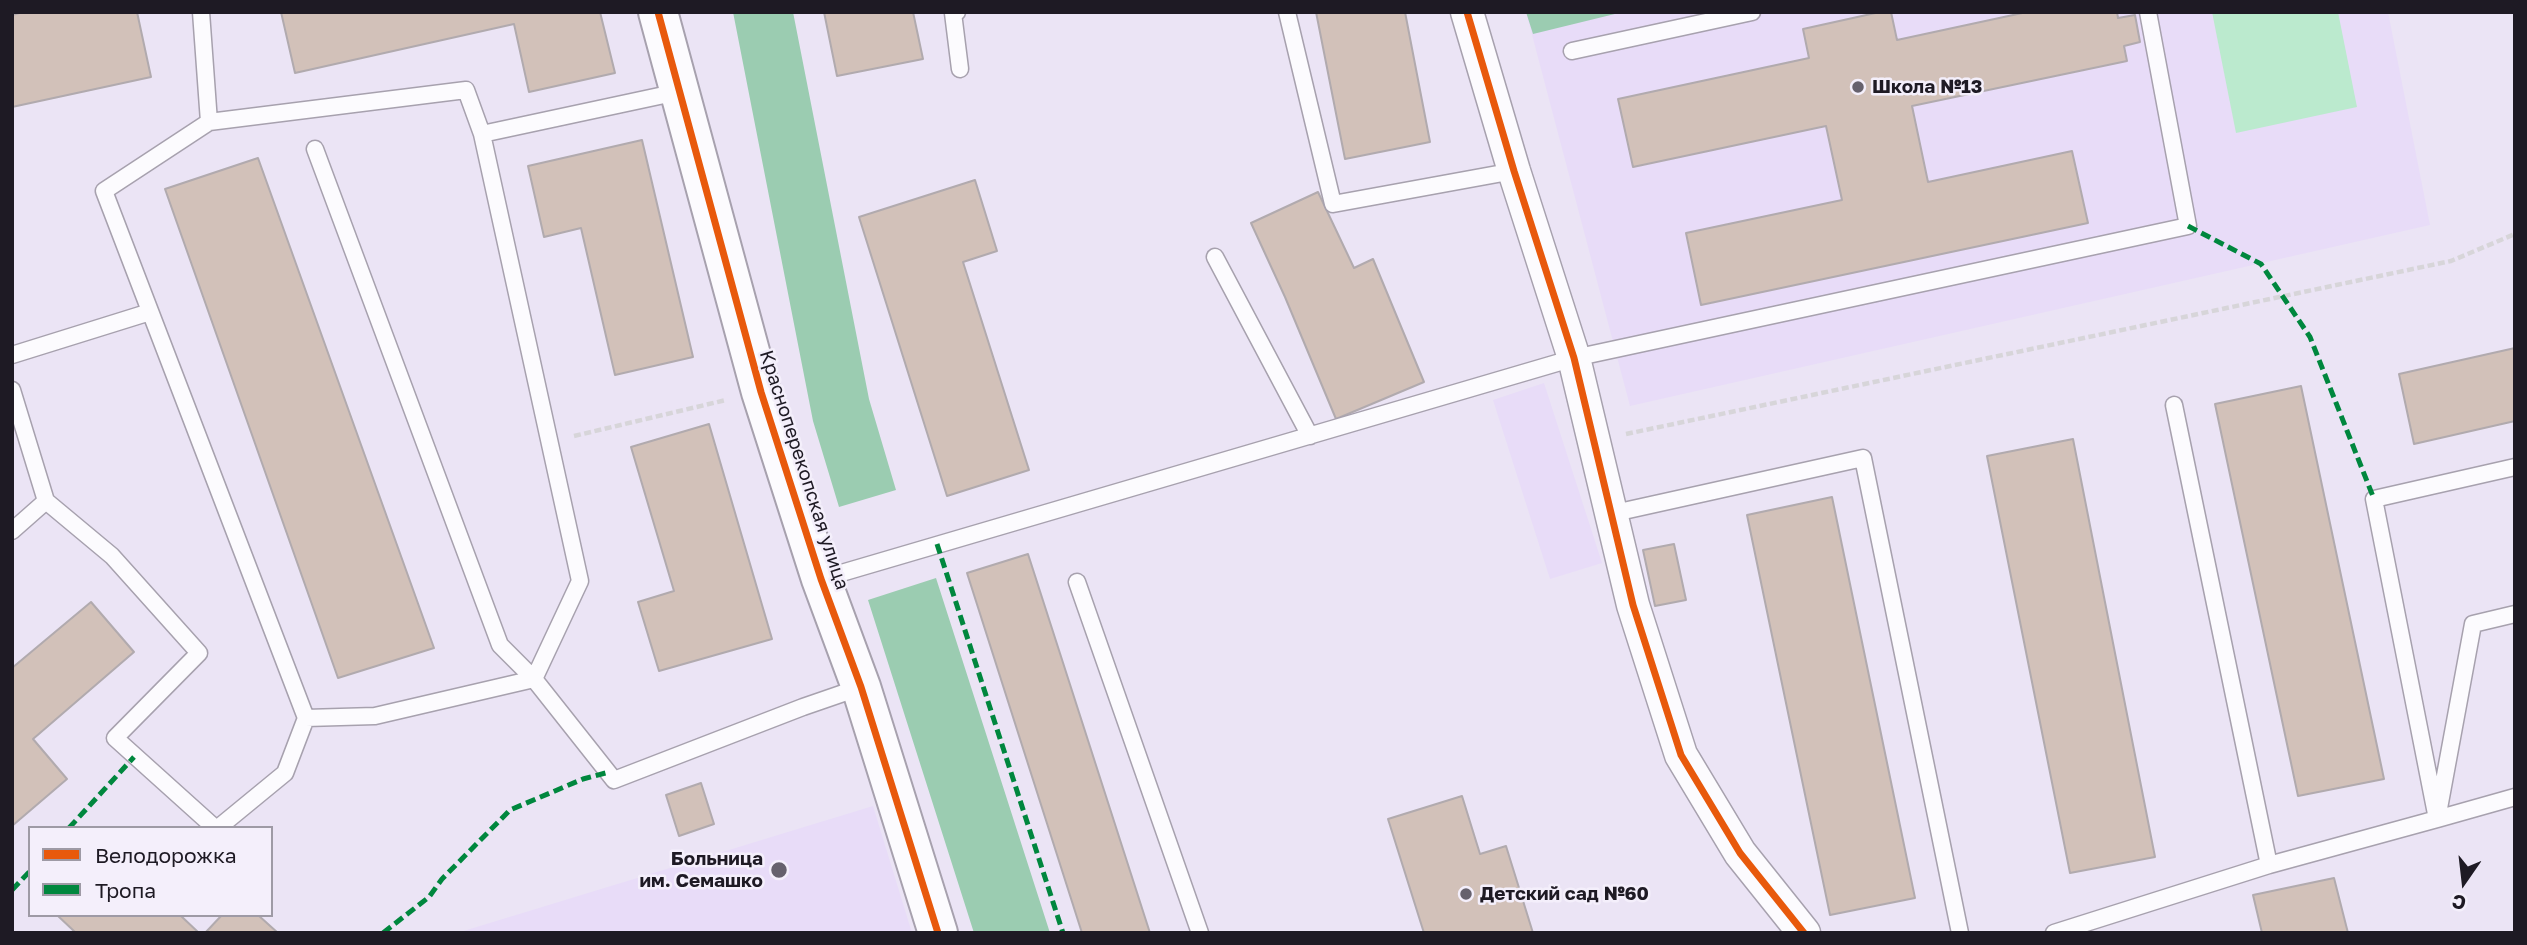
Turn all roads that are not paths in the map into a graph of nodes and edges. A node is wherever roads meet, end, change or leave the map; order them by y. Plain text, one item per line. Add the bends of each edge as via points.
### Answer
1 (201, 12) edge
2 (657, 12) edge
3 (957, 12) edge
4 (1287, 12) edge
5 (1467, 12) edge
6 (1752, 12) edge
7 (2148, 12) edge
8 (1572, 51) dead end
9 (960, 69) dead end
10 (678, 92) junction
11 (209, 122) junction
12 (482, 134) junction
13 (315, 149) dead end
14 (1514, 171) junction
15 (1215, 257) dead end
16 (150, 313) junction
17 (12, 355) edge
18 (1574, 358) junction
19 (12, 390) edge
20 (2174, 405) dead end
21 (1310, 436) junction
22 (2515, 467) edge
23 (46, 502) junction
24 (1610, 514) junction
25 (12, 531) edge
26 (821, 579) junction
27 (1077, 582) dead end
28 (2515, 614) edge
29 (534, 679) junction
30 (861, 687) junction
31 (306, 718) junction
32 (2515, 797) edge
33 (2437, 819) junction
34 (215, 826) edge
35 (219, 826) edge
36 (2269, 865) junction
37 (938, 933) edge
38 (1199, 933) edge
39 (1804, 933) edge
40 (1960, 933) edge
41 (2054, 933) edge

1 - 11 lane
2 - 10 street, Красноперекопская улица
3 - 9 lane via 953,13
4 - 14 lane via 1333,204
5 - 14 street
6 - 8 lane
7 - 18 lane via 2188,226
10 - 12 lane
10 - 26 street, Красноперекопская улица via 761,392
11 - 12 lane via 466,90
11 - 16 lane via 104,191
12 - 29 lane via 580,581
13 - 29 lane via 500,645
14 - 18 street
15 - 21 lane
16 - 17 lane
16 - 31 lane
18 - 21 lane
18 - 24 street
19 - 23 lane
20 - 36 lane
21 - 26 lane
22 - 33 lane via 2374,499
23 - 25 lane
23 - 34 lane via 112,556 199,653 115,737
24 - 39 street via 1633,605 1681,755 1741,853
24 - 40 lane via 1863,458
26 - 30 street, Красноперекопская улица
27 - 38 lane
28 - 33 lane via 2473,624
29 - 30 lane via 614,780
29 - 31 lane via 375,716
30 - 37 street, Красноперекопская улица
31 - 35 lane via 285,773
32 - 33 lane
33 - 36 lane
36 - 41 lane

